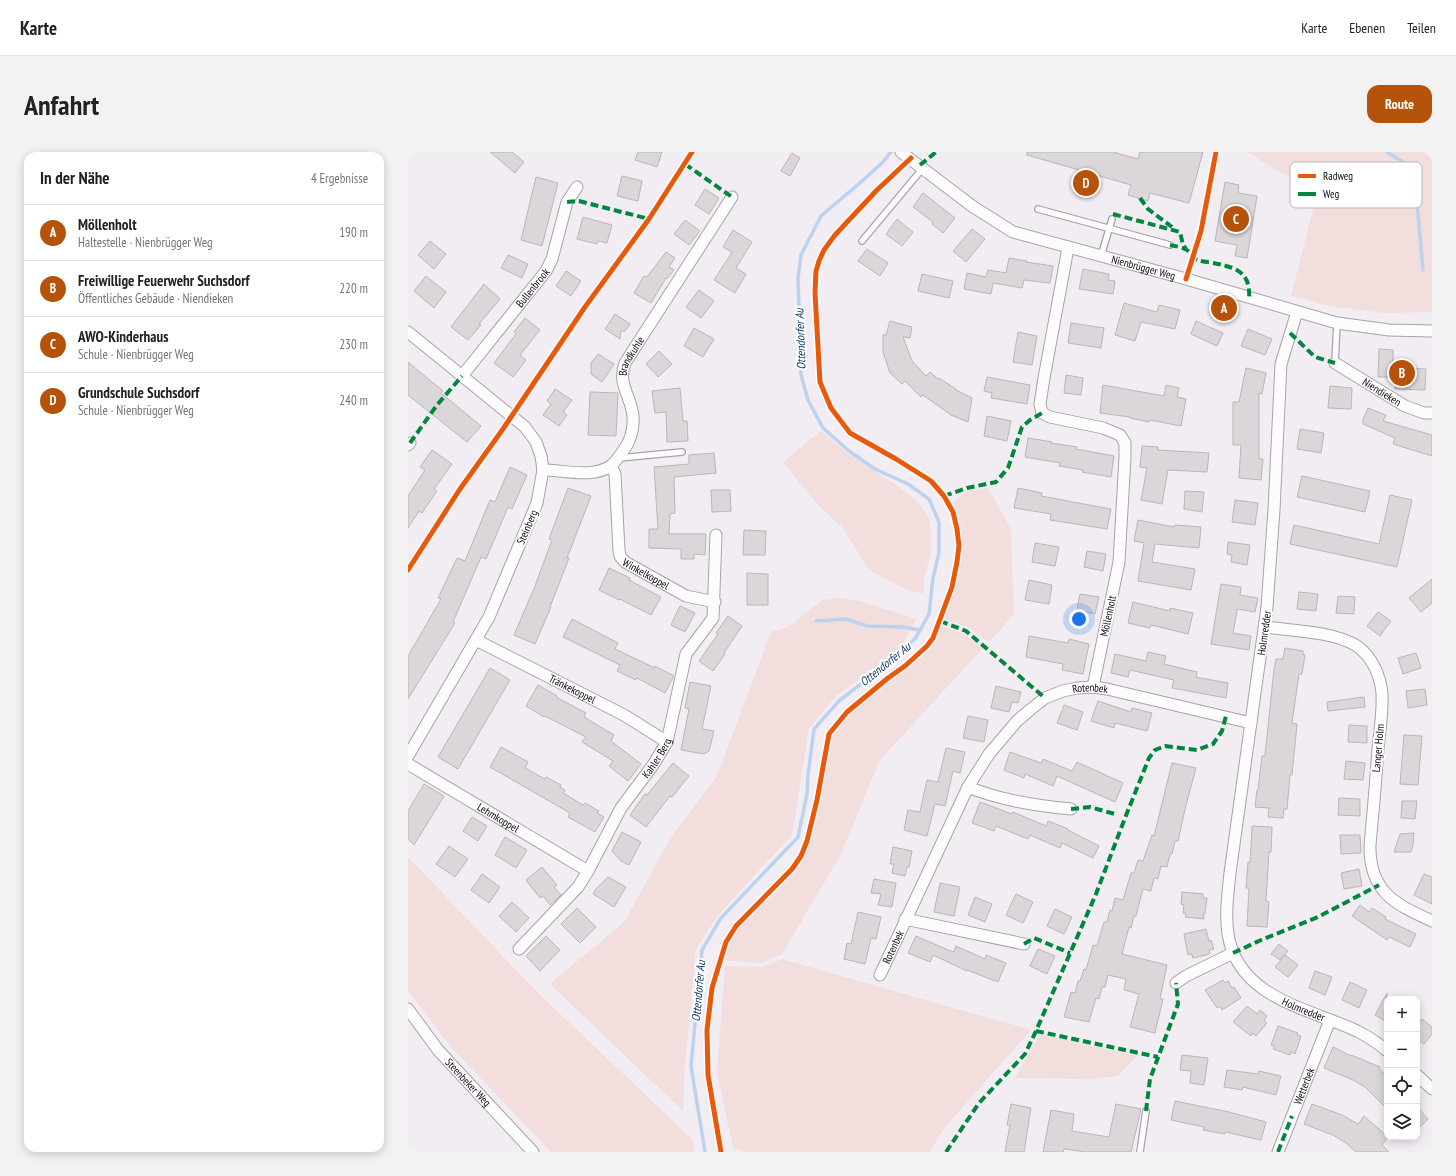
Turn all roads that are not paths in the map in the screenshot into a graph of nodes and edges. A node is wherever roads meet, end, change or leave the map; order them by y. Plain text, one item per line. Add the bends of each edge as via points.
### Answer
1 (906, 155) edge
2 (923, 168) junction
3 (577, 187) dead end
4 (732, 197) dead end
5 (1038, 209) dead end
6 (1112, 219) dead end
7 (1109, 228) junction
8 (862, 241) dead end
9 (1170, 245) dead end
10 (1068, 248) junction
11 (1101, 256) junction
12 (1297, 312) junction
13 (1337, 323) junction
14 (1432, 331) edge
15 (408, 332) edge
16 (1334, 362) joint
17 (462, 376) junction
18 (1432, 413) edge
19 (682, 452) dead end
20 (614, 462) junction
21 (543, 470) junction
22 (716, 535) dead end
23 (715, 602) junction
24 (1265, 627) junction
25 (476, 640) junction
26 (1093, 687) junction
27 (1251, 723) junction
28 (667, 742) junction
29 (408, 756) edge
30 (408, 764) edge
31 (968, 786) junction
32 (1071, 809) dead end
33 (588, 871) junction
34 (905, 919) junction
35 (1432, 921) edge
36 (1024, 944) dead end
37 (519, 949) dead end
38 (1233, 953) junction
39 (880, 975) dead end
40 (1176, 983) dead end
41 (408, 1009) edge
42 (1330, 1020) junction
43 (1384, 1049) edge
44 (1420, 1078) edge
45 (1432, 1089) edge
46 (1146, 1112) dead end
47 (533, 1152) edge
48 (1140, 1152) edge
49 (1278, 1152) edge

1 - 2 street, Nienbrügger Weg
2 - 8 lane
2 - 10 street, Nienbrügger Weg via 972,206 1013,232
3 - 17 street, Bullenbrook via 566,202 552,259 546,271
4 - 20 street, Brandkuhle via 625,363 622,377 633,419 627,444
5 - 7 lane
6 - 7 lane
7 - 9 lane
7 - 11 lane
10 - 11 street, Nienbrügger Weg
10 - 26 street, Möllenholt via 1044,378 1040,404 1042,413 1103,428 1120,435 1125,443 1126,457 1119,562
11 - 12 street, Nienbrügger Weg
12 - 13 street, Nienbrügger Weg
12 - 24 street, Holmredder via 1281,364
13 - 14 street, Nienbrügger Weg via 1389,330
13 - 16 lane
15 - 17 street, Steinberg
16 - 18 street, Niendieken via 1405,406
17 - 21 street, Steinberg via 524,427 536,442
19 - 20 lane
20 - 21 street via 594,472 576,474 560,470
20 - 23 street, Winkelkoppel via 620,556 625,562 686,596
21 - 25 street, Steinberg via 537,503 489,617
22 - 23 street, Kahler Berg
23 - 28 street, Kahler Berg via 713,618 686,654
24 - 27 street, Holmredder
24 - 35 street, Langer Holm via 1337,637 1357,647 1371,662 1382,693 1370,845 1372,868 1379,885 1388,897 1403,908
25 - 28 street, Tränkekoppel via 624,715
25 - 29 street, Steinberg
26 - 27 street, Rotenbek
26 - 31 street, Rotenbek via 1063,691 1045,698 1030,709 989,754
27 - 38 street, Holmredder via 1227,906 1228,934
28 - 33 street, Kahler Berg via 621,808
30 - 33 street, Lehmkoppel
31 - 32 street via 985,794
31 - 34 street, Rotenbek
33 - 37 street, Kahler Berg via 578,887
34 - 36 street, Rotenbek
34 - 39 street, Rotenbek
38 - 40 street
38 - 42 street, Holmredder via 1247,974 1265,991 1291,1005
41 - 47 street, Steenbeker Weg via 438,1050
42 - 43 street, Holmredder via 1357,1031
42 - 49 street, Wetterbek
44 - 45 street
46 - 48 lane

